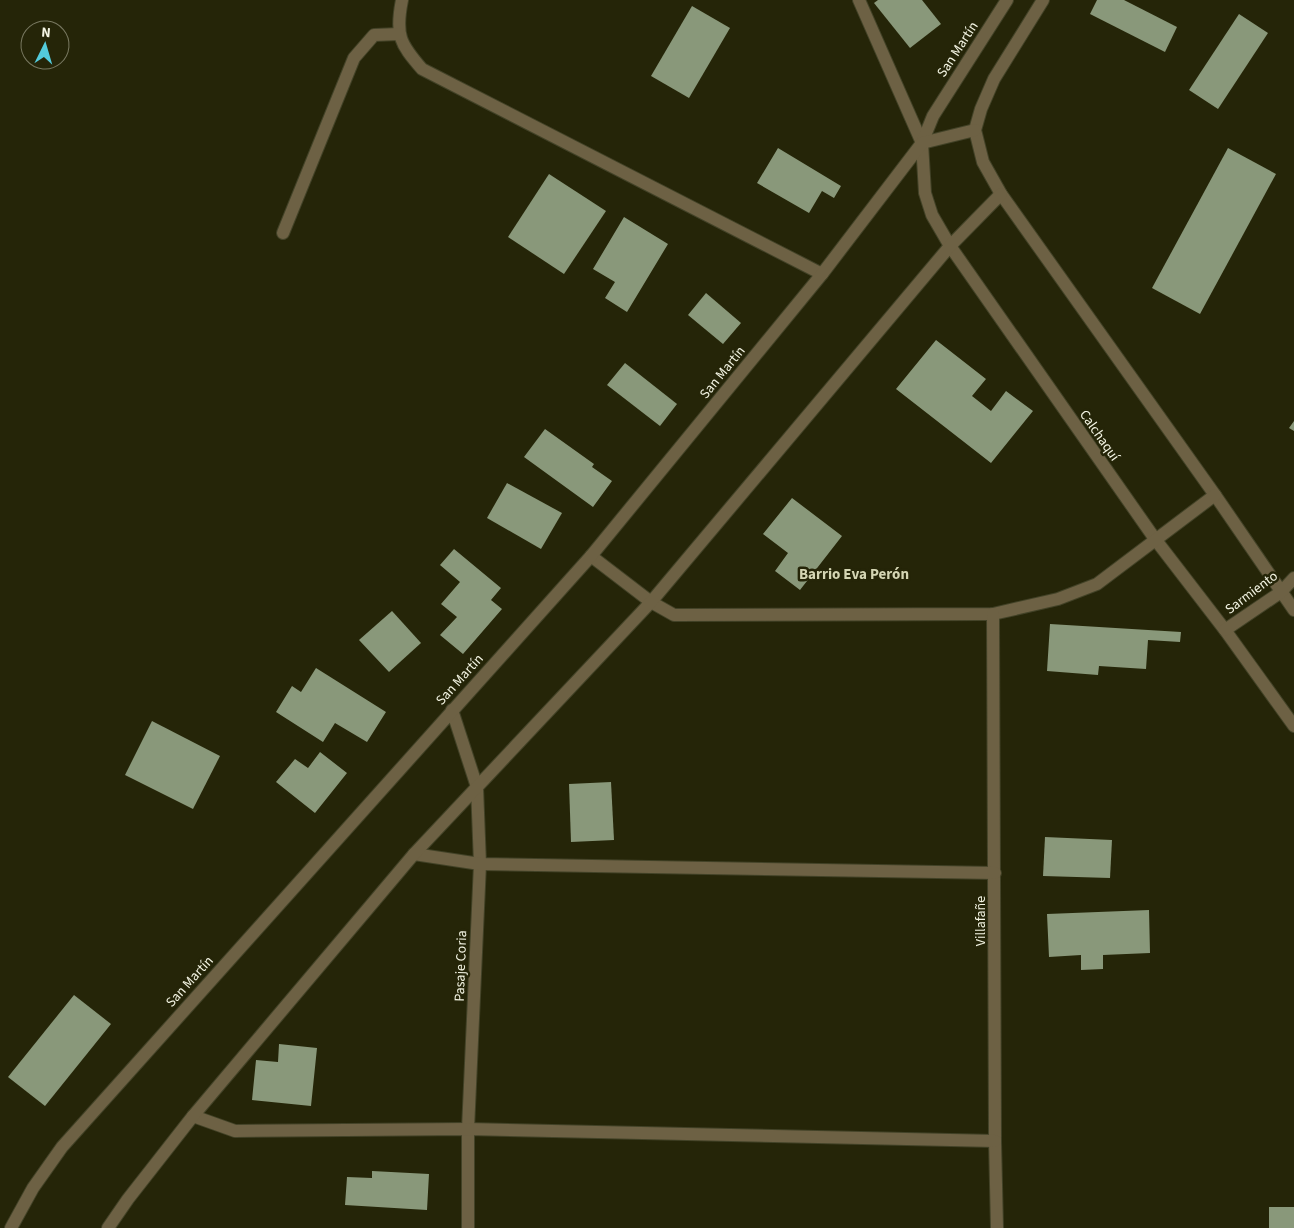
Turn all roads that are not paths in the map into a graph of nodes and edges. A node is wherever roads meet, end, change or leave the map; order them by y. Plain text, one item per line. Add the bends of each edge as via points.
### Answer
1 (402, 0) edge
2 (859, 0) edge
3 (1007, 0) edge
4 (1043, 0) edge
5 (400, 34) junction
6 (975, 130) junction
7 (922, 143) junction
8 (1001, 194) junction
9 (283, 233) dead end
10 (950, 246) junction
11 (822, 274) junction
12 (1215, 495) junction
13 (1155, 539) junction
14 (591, 556) junction
15 (1294, 578) edge
16 (1281, 592) junction
17 (651, 602) junction
18 (1294, 610) edge
19 (993, 614) junction
20 (1225, 630) junction
21 (452, 710) junction
22 (1294, 726) edge
23 (476, 787) junction
24 (414, 854) junction
25 (480, 864) junction
26 (995, 873) junction
27 (193, 1116) junction
28 (468, 1129) junction
29 (995, 1140) junction
30 (11, 1228) edge
31 (108, 1228) edge
32 (468, 1228) edge
33 (997, 1228) edge

1 - 5 street
2 - 7 street
3 - 7 street, San Martín via 933,116
4 - 6 street via 994,79
5 - 9 street via 374,35 354,58
5 - 11 street via 405,50 422,69
6 - 7 street
6 - 8 street via 983,162
7 - 10 street, Calchaquí via 925,194 932,215
7 - 11 street, San Martín
8 - 10 street
8 - 12 street
10 - 13 street, Calchaquí
10 - 17 street
11 - 14 street, San Martín
12 - 13 street
12 - 16 street
13 - 19 street via 1097,584 1058,599
13 - 20 street, Calchaquí
14 - 17 street
14 - 21 street, San Martín
15 - 16 street, Sarmiento
16 - 18 street
16 - 20 street, Sarmiento
17 - 19 street via 674,615
17 - 23 street
19 - 26 street, Villafañe
20 - 22 street, Calchaquí
21 - 23 street, Pasaje Coria
21 - 30 street, San Martín via 62,1147 33,1188
23 - 24 street
23 - 25 street, Pasaje Coria
24 - 25 street
24 - 27 street
25 - 26 street
25 - 28 street, Pasaje Coria
26 - 29 street, Villafañe
27 - 28 street via 235,1131
27 - 31 street
28 - 29 street
28 - 32 street, Pasaje Coria
29 - 33 street, Villafañe

